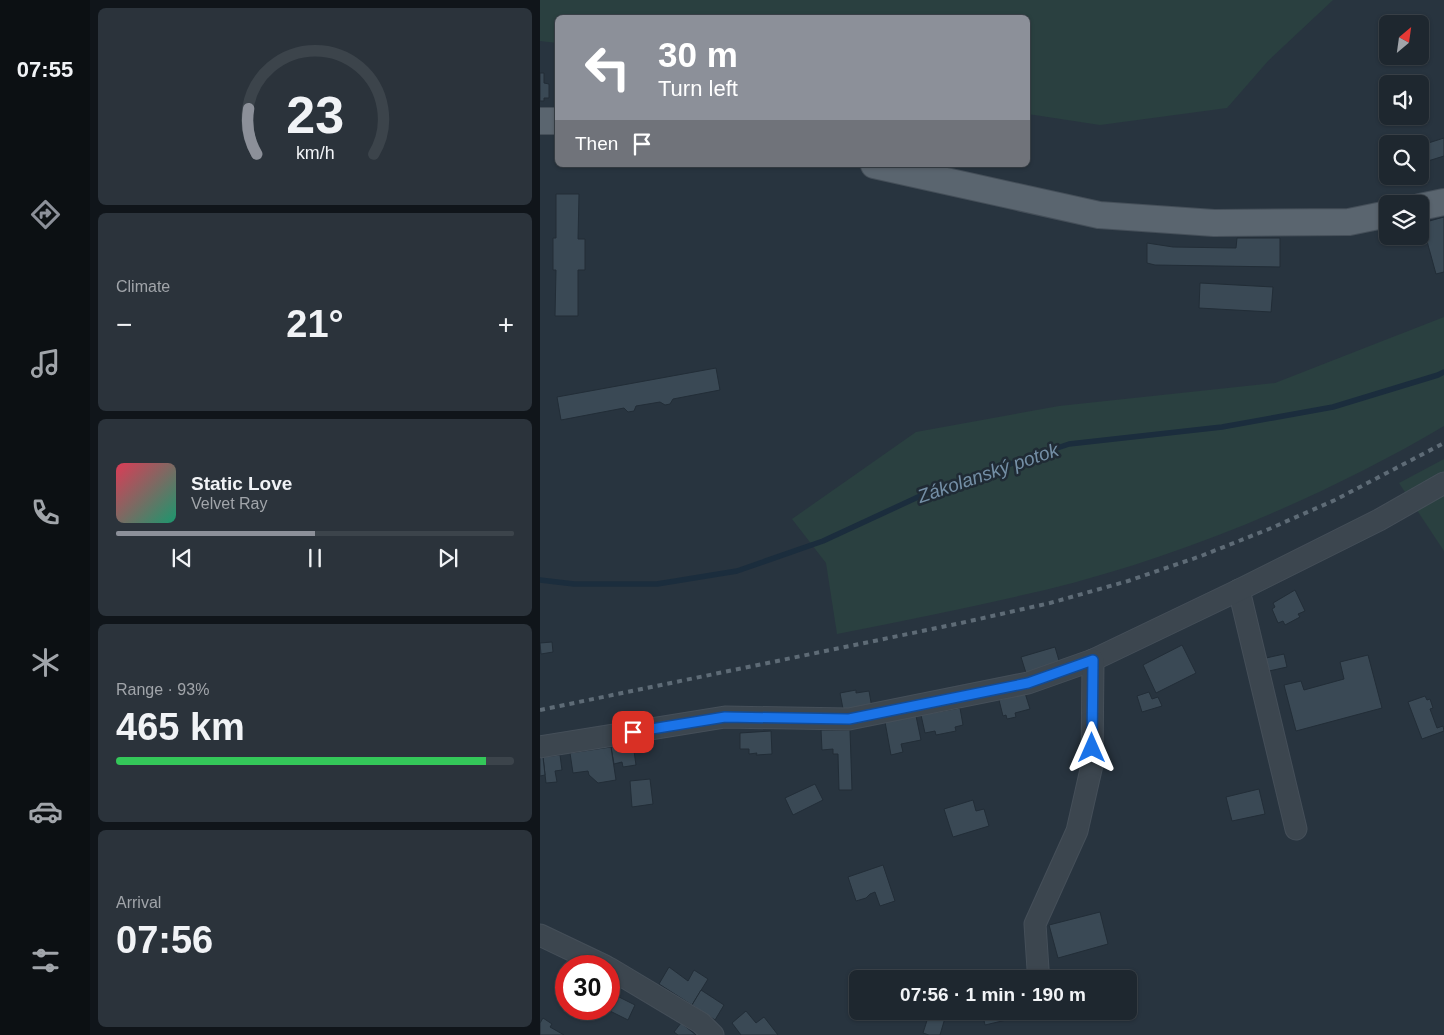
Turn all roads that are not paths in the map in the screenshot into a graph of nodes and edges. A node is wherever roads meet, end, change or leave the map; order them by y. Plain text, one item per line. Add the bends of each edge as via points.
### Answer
1 (540, 121) edge
2 (555, 122) edge
3 (883, 167) edge
4 (1444, 202) edge
5 (1429, 205) edge
6 (1379, 216) edge
7 (1444, 483) edge
8 (1239, 590) junction
9 (1093, 660) junction
10 (540, 747) edge
11 (1296, 829) dead end
12 (540, 935) edge
13 (581, 955) edge
14 (1038, 969) dead end
15 (620, 975) edge
16 (712, 1035) edge

1 - 2 main road
3 - 6 main road via 1099,215 1224,223 1349,222
4 - 5 main road
7 - 8 street via 1379,520
8 - 9 street
8 - 11 street
9 - 10 street via 1028,683 849,719 725,717
9 - 14 street via 1092,765 1077,831 1034,924
12 - 13 street
15 - 16 street via 702,1023

